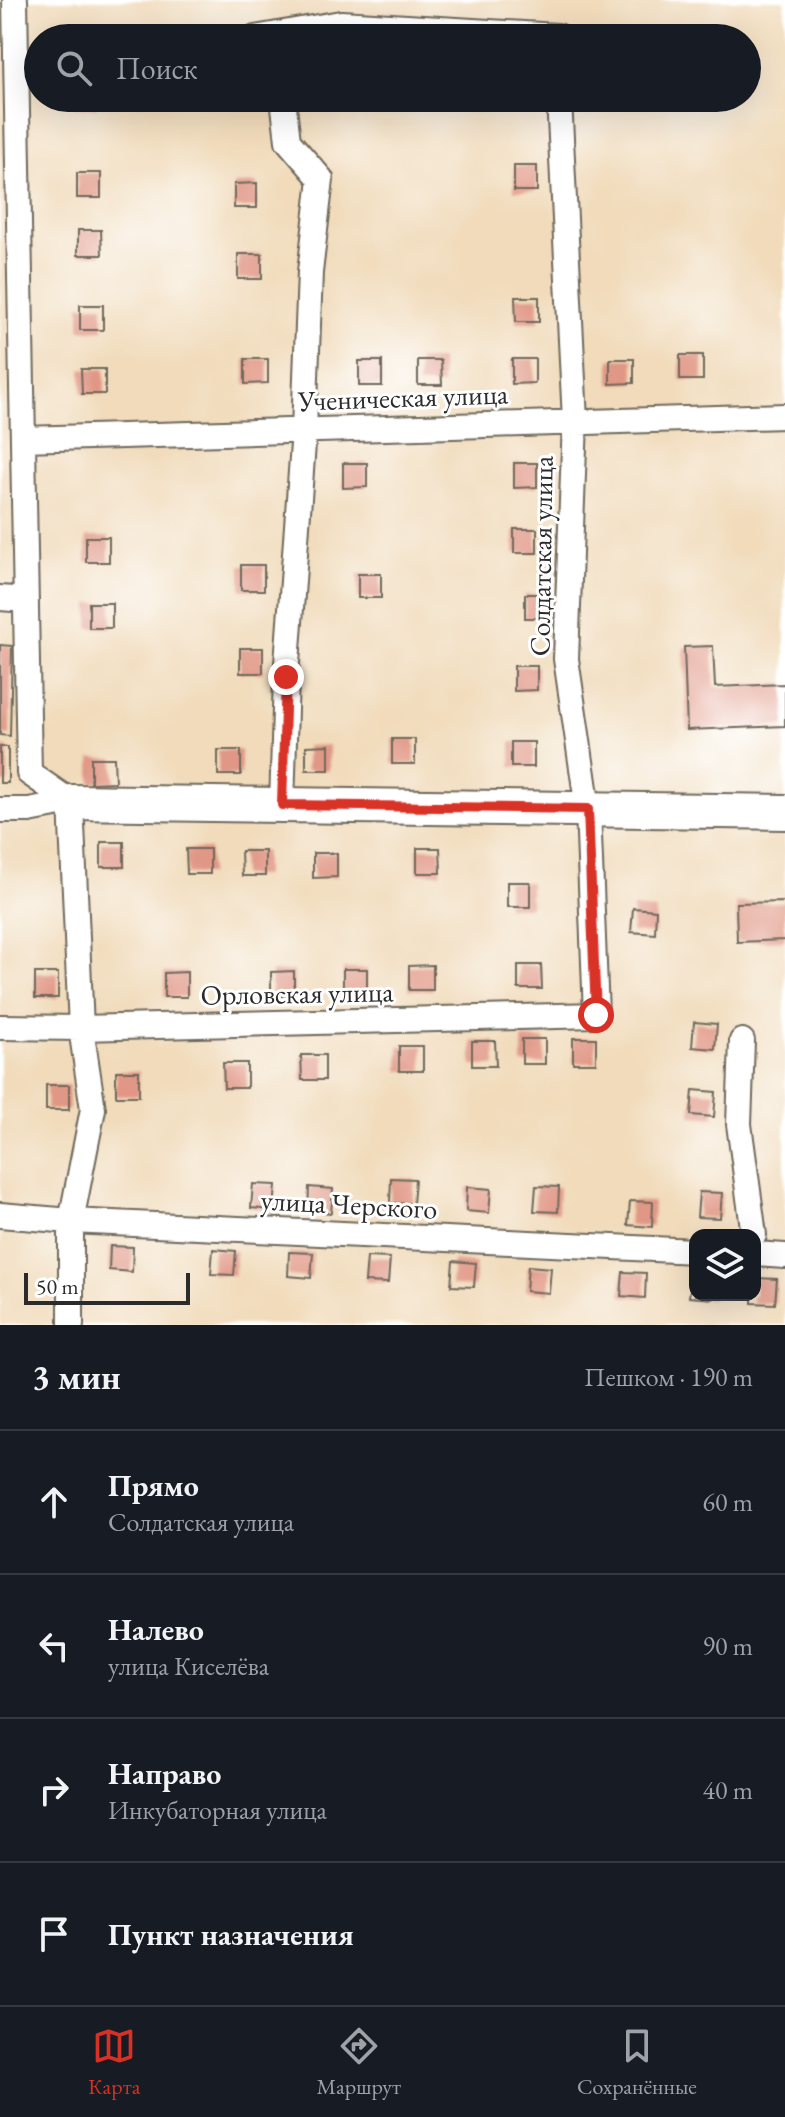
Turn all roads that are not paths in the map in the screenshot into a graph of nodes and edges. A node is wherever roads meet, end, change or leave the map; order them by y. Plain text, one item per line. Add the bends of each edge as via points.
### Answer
1 (15, 0) edge
2 (336, 24) edge
3 (356, 24) edge
4 (24, 31) edge
5 (26, 112) edge
6 (285, 112) edge
7 (560, 112) edge
8 (785, 416) edge
9 (575, 421) junction
10 (304, 430) junction
11 (23, 439) junction
12 (0, 598) edge
13 (26, 600) junction
14 (71, 802) junction
15 (282, 805) junction
16 (588, 809) junction
17 (0, 810) edge
18 (785, 812) edge
19 (596, 1015) joint
20 (0, 1027) edge
21 (81, 1028) junction
22 (742, 1041) dead end
23 (0, 1215) edge
24 (71, 1221) junction
25 (753, 1229) edge
26 (761, 1249) edge
27 (689, 1251) edge
28 (785, 1256) edge
29 (71, 1325) edge

1 - 4 street
2 - 3 street
5 - 11 street
6 - 10 street via 288,141 321,179 310,272
7 - 9 street, Солдатская улица
8 - 9 street, Ученическая улица
9 - 10 street, Ученическая улица
9 - 16 street, Солдатская улица via 566,659
10 - 11 street, Ученическая улица
10 - 15 street
11 - 13 street
12 - 13 street
13 - 14 street via 29,773
14 - 15 street
14 - 17 street
14 - 21 street
15 - 16 street
16 - 18 street
16 - 19 street, Солдатская улица
19 - 21 street, Орловская улица
20 - 21 street, Орловская улица
21 - 24 street via 93,1109
22 - 25 street via 739,1124
23 - 24 street, улица Черского
24 - 27 street, улица Черского
24 - 29 street
26 - 28 street

